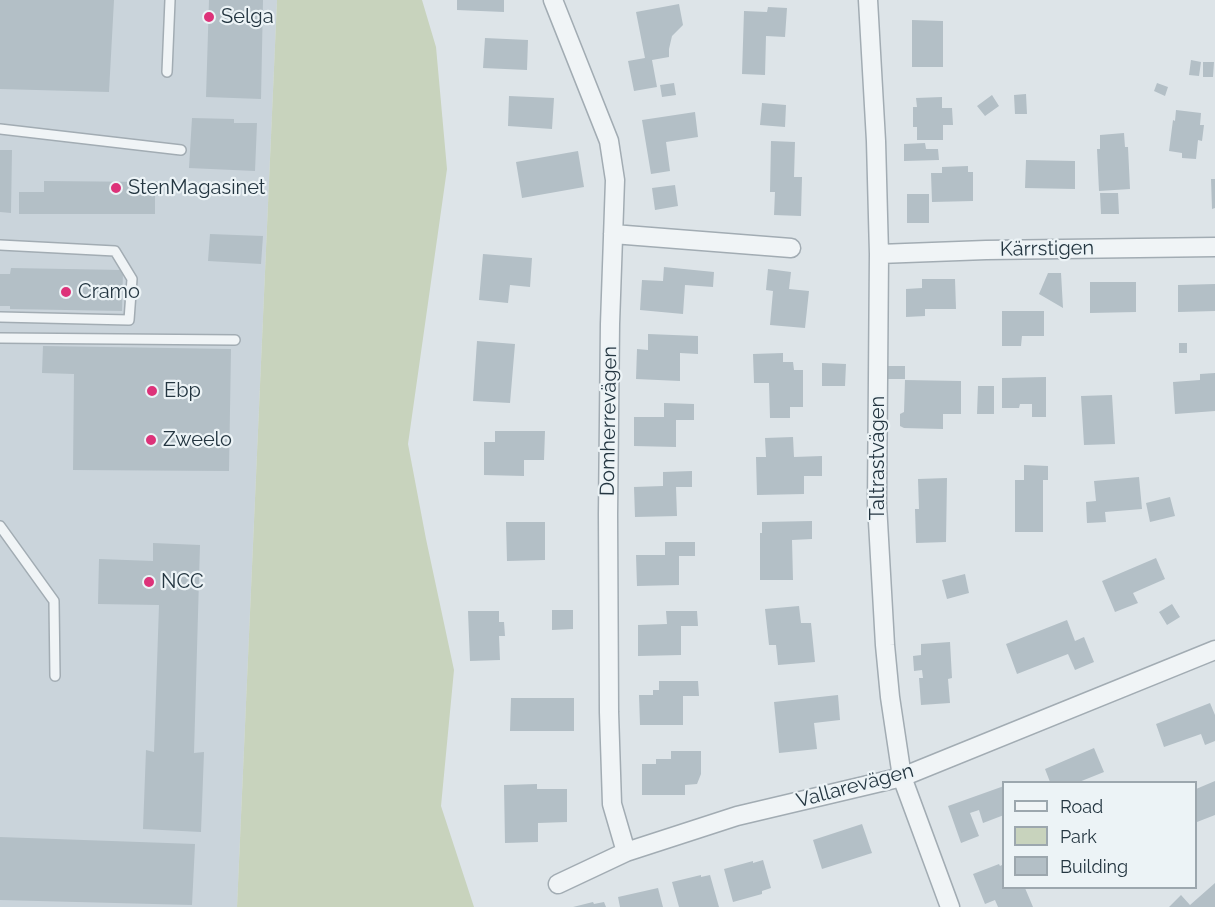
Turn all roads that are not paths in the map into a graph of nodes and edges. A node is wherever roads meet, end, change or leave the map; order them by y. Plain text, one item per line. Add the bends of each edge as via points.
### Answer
1 (170, 0) edge
2 (553, 0) edge
3 (868, 0) edge
4 (166, 72) dead end
5 (0, 129) edge
6 (181, 150) dead end
7 (613, 234) junction
8 (0, 245) edge
9 (1215, 247) edge
10 (791, 248) dead end
11 (879, 254) junction
12 (0, 316) edge
13 (0, 338) edge
14 (235, 340) dead end
15 (0, 526) edge
16 (1215, 650) edge
17 (55, 676) dead end
18 (902, 777) junction
19 (626, 852) junction
20 (558, 884) dead end
21 (950, 907) edge

1 - 4 lane
2 - 7 street, Domherrevägen via 609,141 615,180
3 - 11 street, Taltrastvägen
5 - 6 lane
7 - 10 street
7 - 19 street, Domherrevägen via 609,712 612,804
8 - 12 lane via 115,251 132,279 129,320
9 - 11 street, Kärrstigen
11 - 18 street, Taltrastvägen via 879,544 890,697
13 - 14 lane
15 - 17 lane via 54,601
16 - 18 street, Vallarevägen
18 - 19 street, Vallarevägen via 737,816
18 - 21 street, Taltrastvägen
19 - 20 street, Vallarevägen

